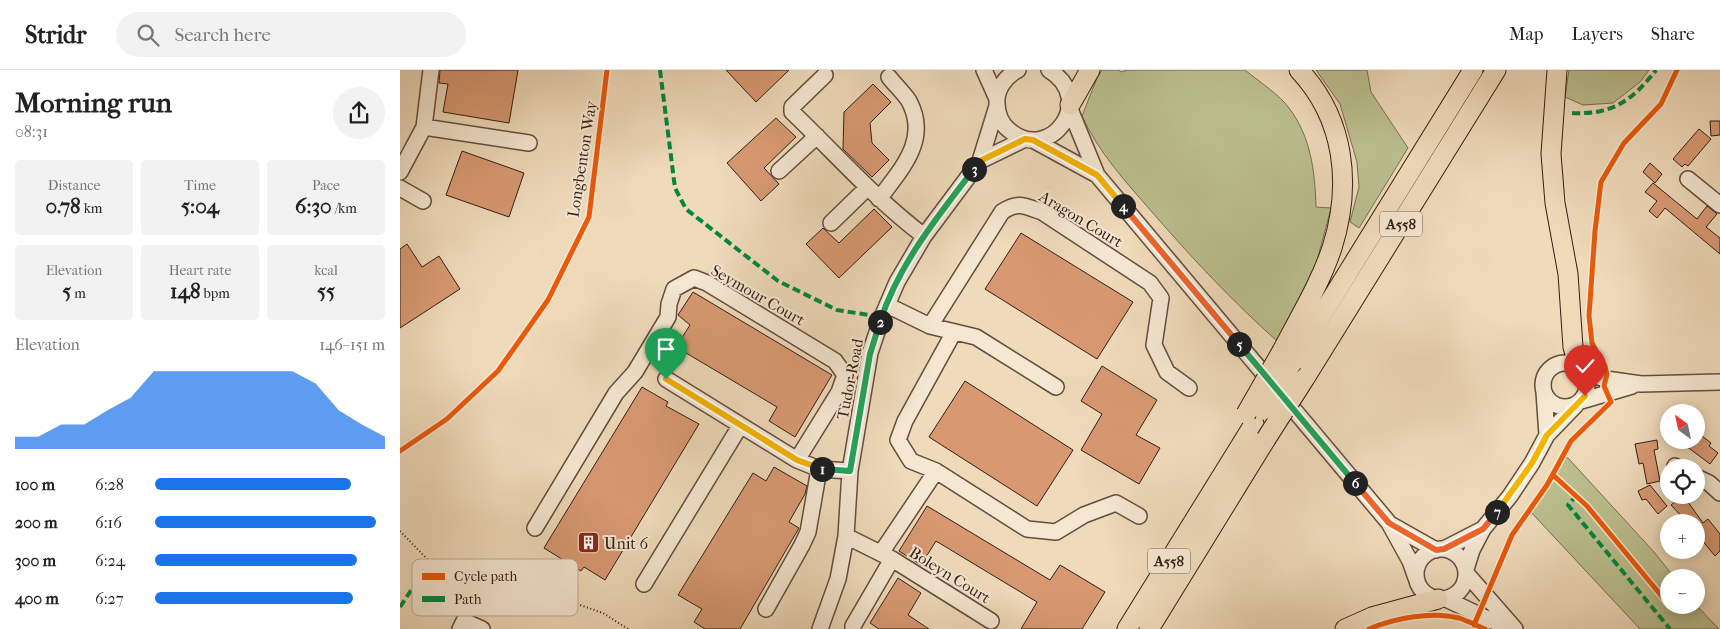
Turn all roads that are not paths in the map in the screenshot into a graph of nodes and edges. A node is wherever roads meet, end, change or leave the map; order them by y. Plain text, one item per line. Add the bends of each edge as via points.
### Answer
1 (431, 70) edge
2 (984, 70) edge
3 (1018, 70) edge
4 (1049, 70) edge
5 (1090, 70) edge
6 (1299, 70) edge
7 (1473, 70) edge
8 (1496, 70) edge
9 (1557, 70) edge
10 (825, 75) dead end
11 (888, 77) dead end
12 (997, 102) junction
13 (1070, 107) junction
14 (424, 127) junction
15 (817, 136) junction
16 (1029, 140) junction
17 (529, 143) dead end
18 (980, 161) junction
19 (779, 171) dead end
20 (400, 172) edge
21 (1097, 175) junction
22 (1688, 180) dead end
23 (400, 188) edge
24 (867, 188) junction
25 (879, 199) junction
26 (423, 201) dead end
27 (1720, 206) edge
28 (831, 223) dead end
29 (924, 236) junction
30 (887, 305) junction
31 (930, 326) junction
32 (954, 332) junction
33 (1287, 357) junction
34 (1582, 370) junction
35 (666, 379) dead end
36 (1720, 382) edge
37 (1641, 384) junction
38 (1056, 387) dead end
39 (1189, 388) dead end
40 (1544, 392) junction
41 (1579, 403) junction
42 (740, 426) junction
43 (1547, 435) junction
44 (797, 460) junction
45 (819, 469) junction
46 (850, 471) junction
47 (936, 471) junction
48 (1705, 481) edge
49 (1720, 493) edge
50 (1139, 516) dead end
51 (1389, 523) junction
52 (535, 528) dead end
53 (1483, 529) junction
54 (846, 536) junction
55 (1440, 549) junction
56 (886, 556) junction
57 (1466, 571) junction
58 (1416, 578) junction
59 (644, 584) dead end
60 (1442, 599) junction
61 (766, 609) dead end
62 (990, 621) dead end
63 (1513, 627) edge
64 (460, 629) edge
65 (482, 629) edge
66 (820, 629) edge
67 (853, 629) edge
68 (1127, 629) edge
69 (1149, 629) edge
70 (1345, 629) edge

1 - 14 street
2 - 12 street
3 - 12 street, Tudor Road via 999,89
4 - 13 street via 1065,84
5 - 13 main road
6 - 33 main road via 1329,111 1339,138 1341,210 1332,248
7 - 33 main road, A558
8 - 69 main road, A558, bridge
9 - 34 main road via 1551,154 1555,202 1568,274 1574,347
10 - 15 street via 792,107 792,112
11 - 25 street via 908,101 916,120 916,141
12 - 16 street via 999,117 1005,127 1014,135
12 - 18 street, Tudor Road
13 - 16 street, Tudor Road via 1061,128 1053,135
13 - 21 street
14 - 17 street
14 - 20 street
15 - 19 street
15 - 24 street
16 - 18 street, Tudor Road
16 - 21 street
18 - 29 street, Tudor Road
21 - 51 street
22 - 27 street
23 - 26 street
24 - 25 street
24 - 28 street
25 - 29 street
29 - 30 street, Tudor Road
30 - 31 street
30 - 46 street, Tudor Road via 870,354
31 - 32 street
31 - 39 street, Aragon Court via 1002,212 1011,206 1022,205 1042,212 1150,283 1161,298 1154,345 1167,372
32 - 38 street via 976,337
32 - 47 street via 905,421 898,440 911,461
33 - 68 main road, A558, bridge via 1210,494
34 - 37 street via 1606,379
34 - 40 street via 1566,363 1552,367 1544,378
34 - 41 street via 1588,384
35 - 42 street
36 - 37 street
37 - 41 street
40 - 41 street via 1557,406 1564,408
40 - 43 street
41 - 43 street
42 - 44 street
42 - 59 street
43 - 53 street via 1510,496
44 - 45 street
44 - 52 street, Seymour Court via 839,392 845,375 835,361 708,283 694,278 674,289 668,304 668,317 635,372 616,393
45 - 46 street
45 - 61 street via 808,532
46 - 54 street, Tudor Road
47 - 50 street via 1027,529 1056,532 1084,515 1116,503
47 - 56 street, Boleyn Court
48 - 49 street
51 - 55 street
51 - 58 street
53 - 55 street
53 - 57 street
54 - 56 street, Boleyn Court
54 - 66 street, Tudor Road via 838,579
55 - 57 street via 1458,555
55 - 58 street via 1418,563
56 - 62 street, Boleyn Court
56 - 67 street, Boleyn Court
57 - 60 street via 1466,580 1458,592
57 - 63 street via 1476,587
58 - 60 street via 1424,592
60 - 63 street
60 - 70 main road via 1397,609
64 - 65 street via 464,621

